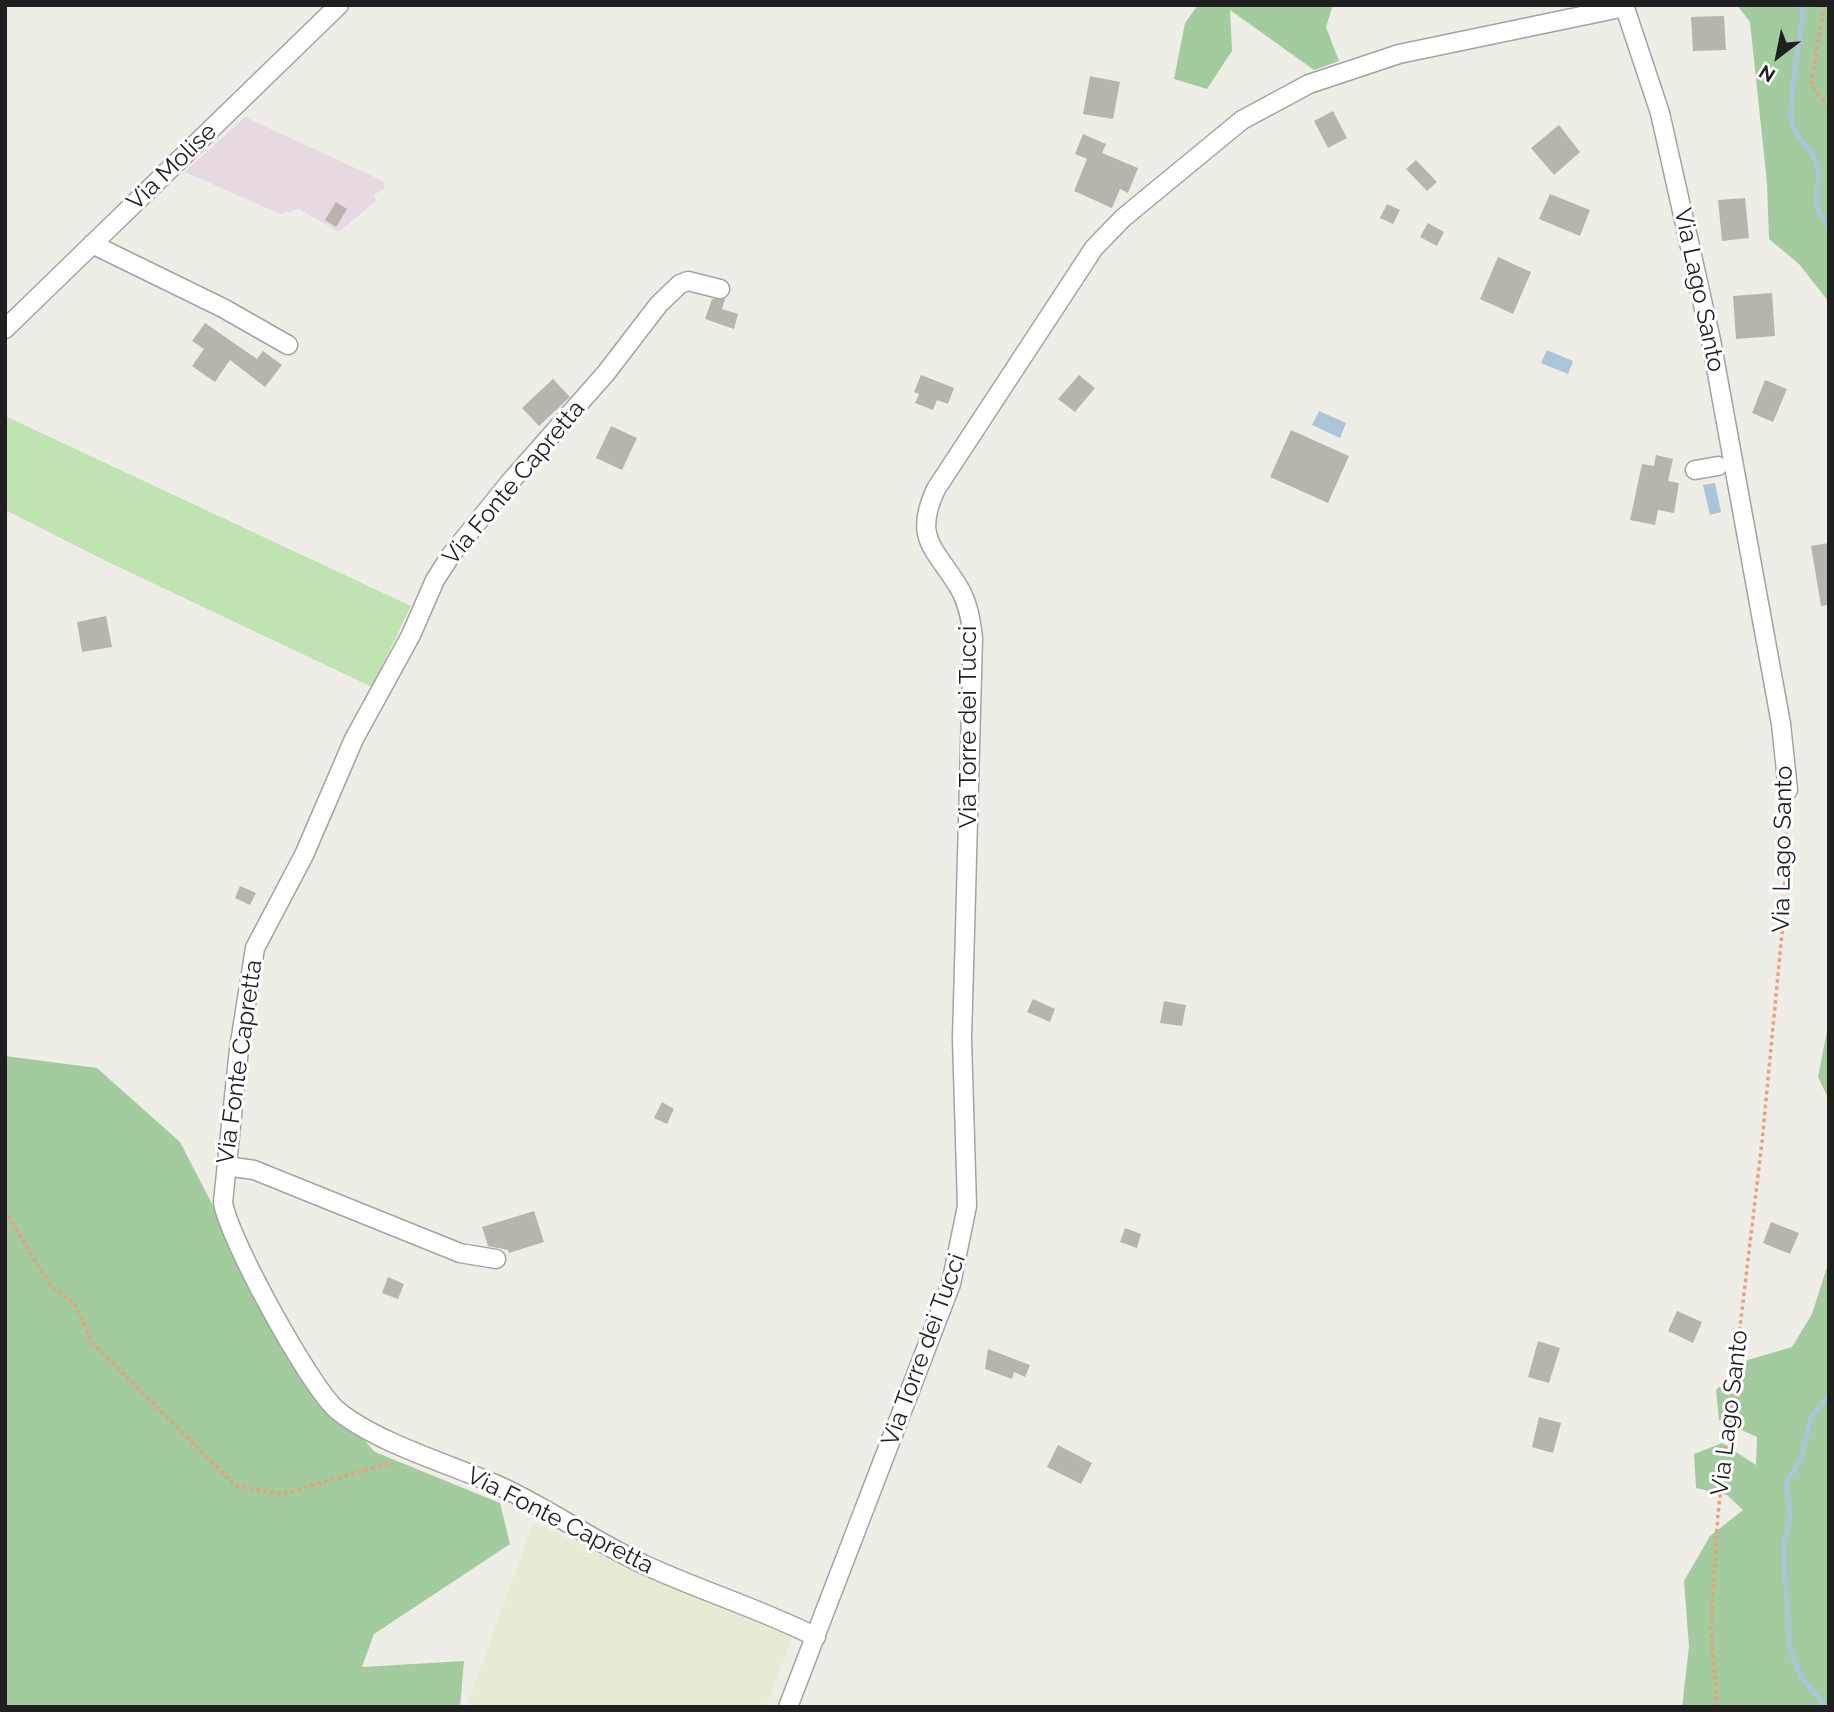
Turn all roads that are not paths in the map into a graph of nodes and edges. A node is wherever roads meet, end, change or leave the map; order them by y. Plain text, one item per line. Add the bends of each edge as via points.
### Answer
1 (339, 5) edge
2 (1624, 6) edge
3 (92, 244) junction
4 (720, 289) dead end
5 (5, 328) edge
6 (288, 345) dead end
7 (1718, 466) dead end
8 (1695, 470) dead end
9 (1788, 790) road end
10 (227, 1166) junction
11 (496, 1259) dead end
12 (816, 1637) junction
13 (788, 1707) edge

1 - 3 street, Via Molise
2 - 9 street, Via Lago Santo via 1660,113 1711,340 1781,724
2 - 12 street, Via Torre dei Tucci via 1368,62 1308,84 1242,120 1123,218 1094,248 936,489 927,513 926,538 966,602 973,638 962,1039 967,1206 951,1284
3 - 5 street, Via Molise
3 - 6 street
4 - 10 street, Via Fonte Capretta via 688,281 666,297 501,492 435,580 255,947
7 - 8 street
10 - 11 street via 254,1170 460,1253
10 - 12 street, Via Fonte Capretta via 223,1202 234,1241 325,1397 353,1421 524,1499 642,1564
12 - 13 street, Via Torre dei Tucci

